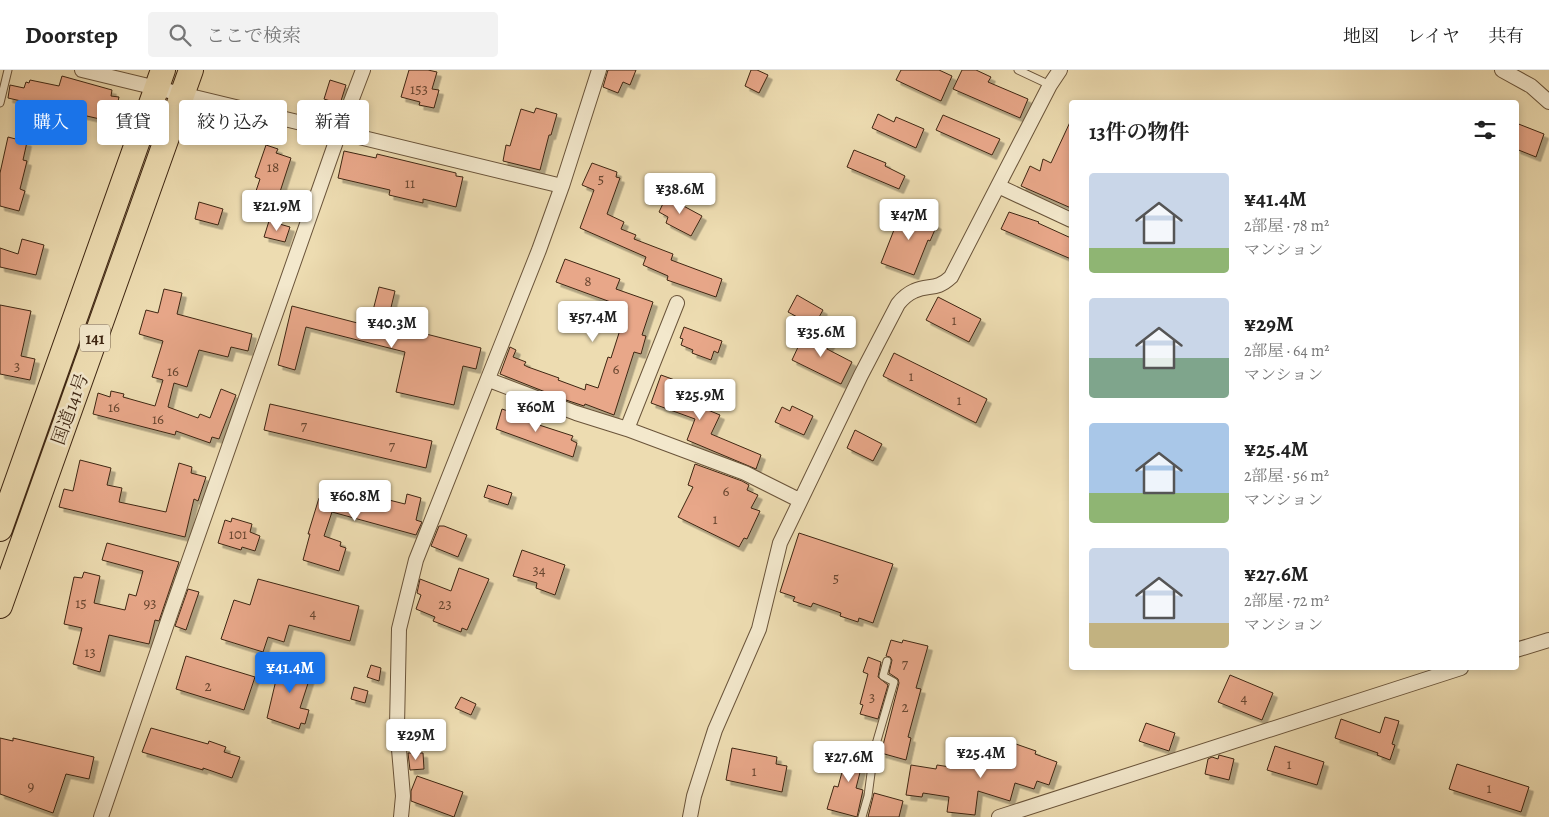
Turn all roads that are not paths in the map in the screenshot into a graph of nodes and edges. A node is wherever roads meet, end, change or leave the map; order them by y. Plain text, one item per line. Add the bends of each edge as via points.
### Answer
1 (8, 70) edge
2 (82, 70) edge
3 (191, 70) edge
4 (363, 70) edge
5 (599, 70) edge
6 (1018, 70) edge
7 (1060, 70) edge
8 (1502, 70) edge
9 (160, 79) edge
10 (1050, 85) junction
11 (182, 94) junction
12 (351, 100) edge
13 (1549, 102) edge
14 (0, 104) edge
15 (297, 122) edge
16 (369, 139) edge
17 (334, 145) edge
18 (562, 186) junction
19 (998, 186) junction
20 (1069, 219) edge
21 (677, 303) dead end
22 (488, 380) junction
23 (627, 429) junction
24 (799, 500) junction
25 (0, 530) edge
26 (0, 606) edge
27 (1549, 640) edge
28 (1519, 649) edge
29 (886, 661) dead end
30 (1455, 670) edge
31 (101, 817) edge
32 (401, 817) edge
33 (690, 817) edge
34 (862, 817) edge
35 (999, 817) edge

1 - 14 lane
2 - 9 street
3 - 11 highway, 国道141号 / 141
4 - 12 street
5 - 18 street
6 - 10 lane
7 - 10 street
8 - 13 street via 1531,86
9 - 11 street
9 - 25 highway, 国道141号 / 141
10 - 19 street
11 - 15 street
11 - 26 highway, 国道141号 / 141
16 - 18 street
17 - 31 street
18 - 22 street
19 - 20 street
19 - 24 street via 951,277 943,284 915,290 898,304
21 - 23 street
22 - 23 street
22 - 32 street via 416,560 401,619 397,675 403,796
23 - 24 street via 745,473
24 - 33 street via 780,543 758,629 715,730
27 - 28 street
29 - 34 lane via 883,676 894,682 874,751
30 - 35 street

